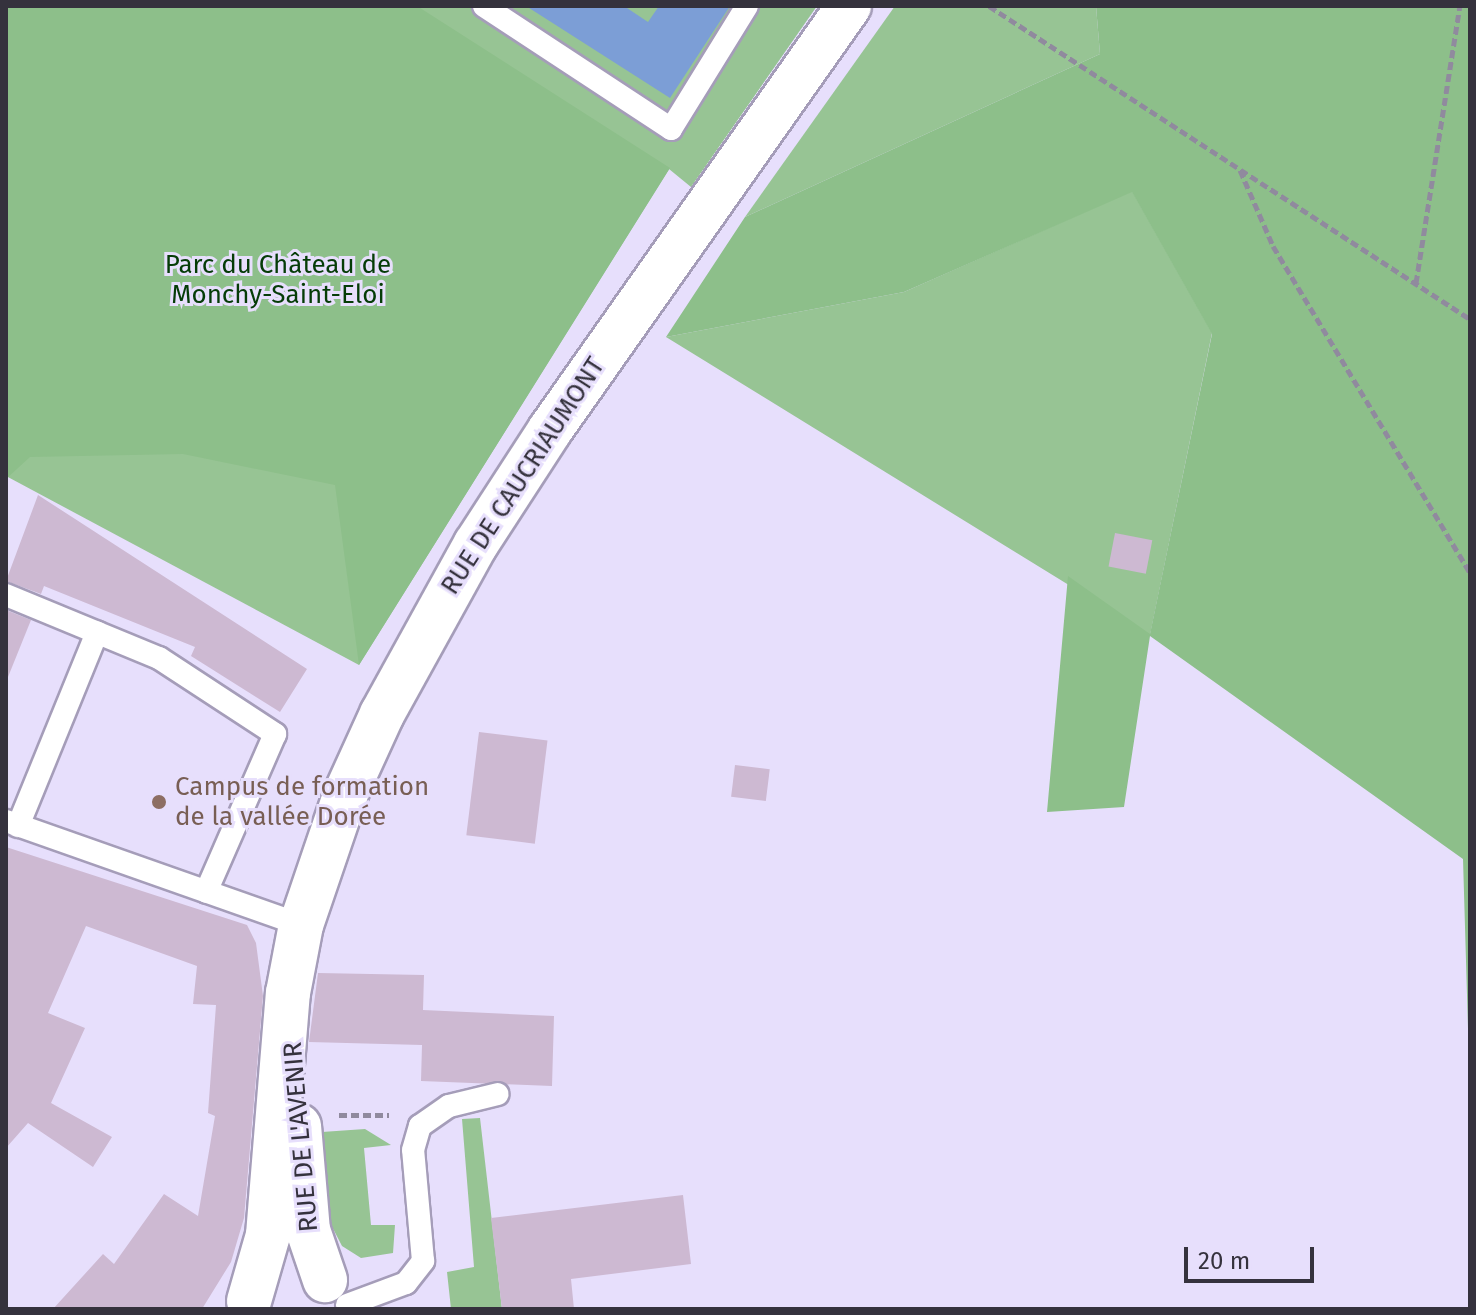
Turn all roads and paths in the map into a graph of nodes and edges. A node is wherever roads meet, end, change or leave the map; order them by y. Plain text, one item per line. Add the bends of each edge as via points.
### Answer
1 (484, 6) edge
2 (747, 6) edge
3 (849, 6) edge
4 (989, 6) edge
5 (1460, 6) edge
6 (1239, 169) junction
7 (1416, 283) junction
8 (1470, 319) edge
9 (1470, 573) edge
10 (6, 595) edge
11 (97, 632) junction
12 (12, 824) edge
13 (206, 892) junction
14 (301, 925) junction
15 (288, 993) junction
16 (498, 1094) dead end
17 (299, 1114) junction
18 (420, 1126) junction
19 (340, 1298) edge
20 (248, 1305) edge

1 - 2 lane via 671,129
3 - 14 street, RUE DE CAUCRIAUMONT via 677,243 476,544 382,714 336,819
4 - 6 path
5 - 7 path
6 - 7 path
6 - 9 path via 1273,246
7 - 8 path
10 - 11 lane
11 - 12 lane
11 - 13 lane via 159,658 275,734
12 - 13 lane
13 - 14 lane
14 - 15 street, RUE DE CAUCRIAUMONT
15 - 17 street, RUE DE L'AVENIR
15 - 20 street via 268,1235
16 - 18 lane via 449,1106
17 - 18 path via 390,1115
17 - 19 street, RUE DE L'AVENIR via 308,1230
18 - 19 lane via 413,1150 423,1261 406,1283
19 - 20 street via 297,1272 278,1275

